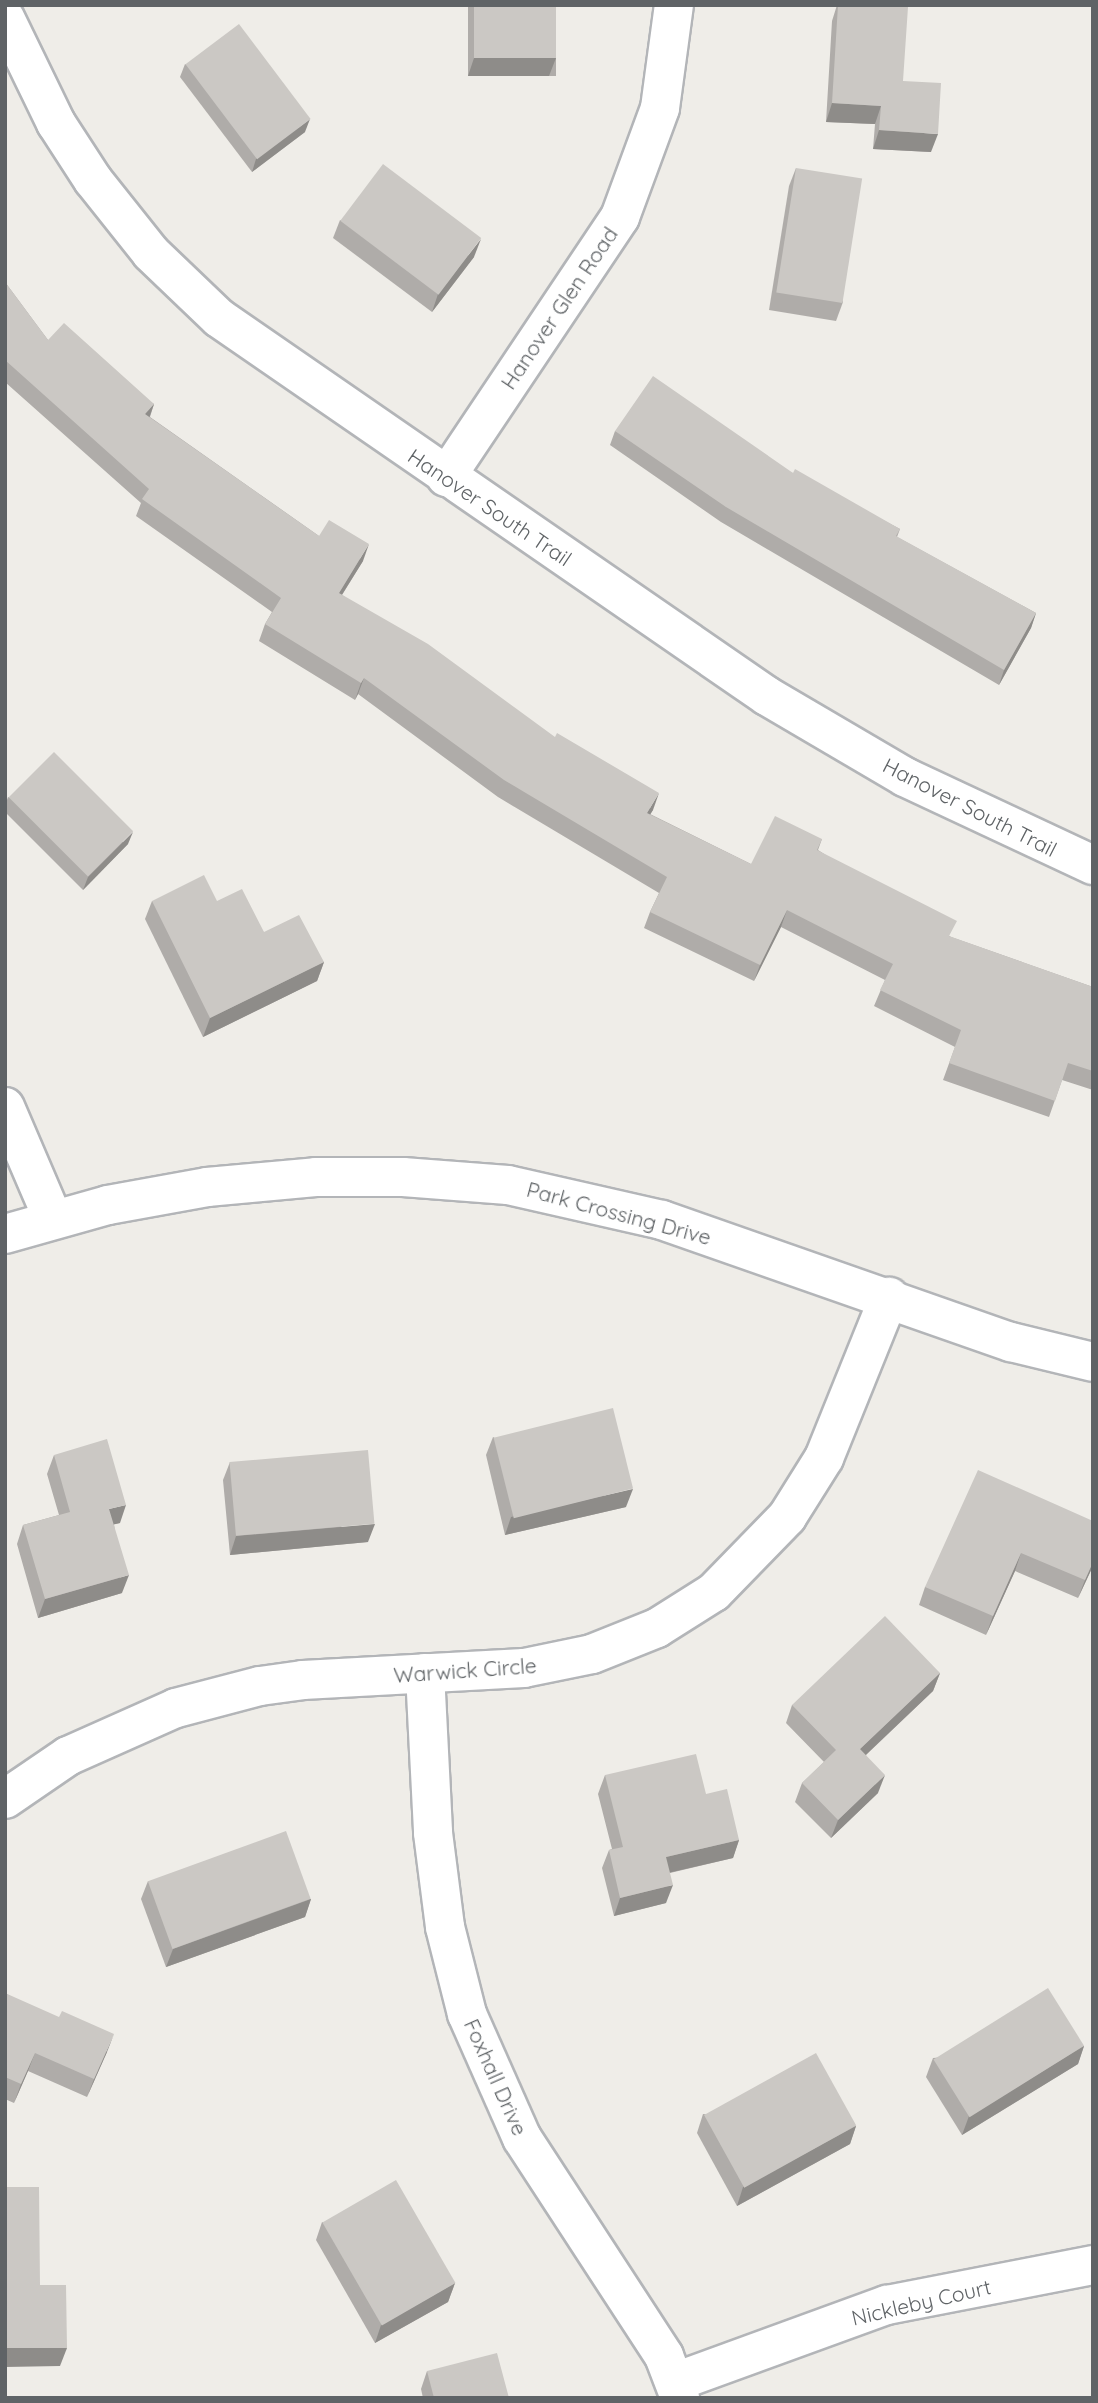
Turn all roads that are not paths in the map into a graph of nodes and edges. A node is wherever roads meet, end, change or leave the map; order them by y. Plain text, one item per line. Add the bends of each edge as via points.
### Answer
1 (674, 5) edge
2 (5, 18) edge
3 (446, 477) junction
4 (1093, 865) edge
5 (5, 1107) edge
6 (52, 1219) junction
7 (5, 1234) edge
8 (889, 1297) junction
9 (1093, 1362) edge
10 (425, 1674) junction
11 (5, 1799) edge
12 (1093, 2265) edge
13 (678, 2390) edge

1 - 3 street, Hanover Glen Road via 660,108 620,217
2 - 3 street, Hanover South Trail via 56,123 93,180 151,253 219,318
3 - 4 street, Hanover South Trail via 767,696 905,777
5 - 6 street
6 - 7 street, Park Crossing Drive
6 - 8 street, Park Crossing Drive via 207,1187 316,1177 403,1177 508,1185 662,1220
8 - 9 street, Park Crossing Drive via 1011,1342
8 - 10 street, Warwick Circle via 824,1458 766,1545 714,1592 657,1628 593,1654 524,1668
10 - 11 street, Warwick Circle via 260,1686 176,1708 68,1756
10 - 13 street, Foxhall Drive via 433,1832 445,1927 478,2047 522,2138 664,2356
12 - 13 street, Nickleby Court via 887,2305

